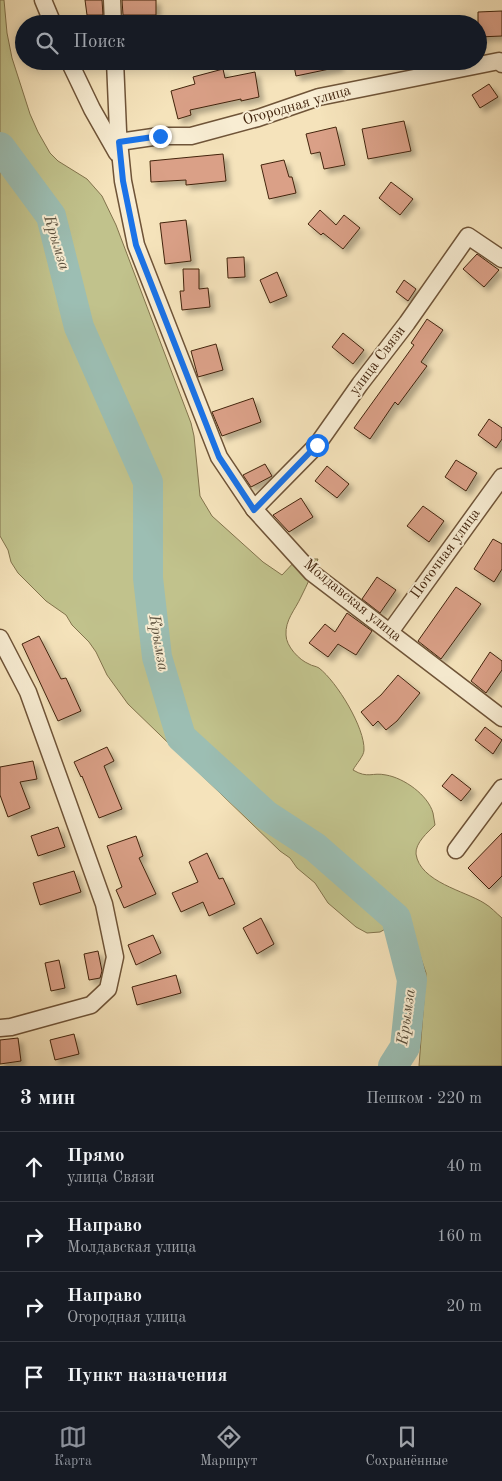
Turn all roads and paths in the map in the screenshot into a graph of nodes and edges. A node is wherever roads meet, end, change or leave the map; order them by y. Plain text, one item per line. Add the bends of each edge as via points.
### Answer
1 (43, 0) edge
2 (112, 0) edge
3 (49, 15) edge
4 (113, 15) edge
5 (501, 62) edge
6 (487, 65) edge
7 (73, 70) edge
8 (115, 70) edge
9 (460, 70) edge
10 (119, 142) junction
11 (121, 160) junction
12 (502, 259) edge
13 (502, 477) edge
14 (254, 510) junction
15 (390, 632) junction
16 (0, 638) edge
17 (502, 718) edge
18 (502, 788) edge
19 (456, 850) dead end
20 (0, 1028) edge

1 - 3 street
2 - 4 street
5 - 6 street, Огородная улица
7 - 11 street
8 - 10 street, Молдавская улица
9 - 10 street, Огородная улица via 320,97 190,136 160,136
10 - 11 street, Молдавская улица
11 - 14 street, Молдавская улица via 139,254 219,457
12 - 14 street, улица Связи via 468,236 317,445
13 - 15 street, Поточная улица
14 - 15 street, Молдавская улица via 312,573
15 - 17 street, Молдавская улица
16 - 20 street via 28,692 65,794 104,904 115,957 108,989 91,1005
18 - 19 street

